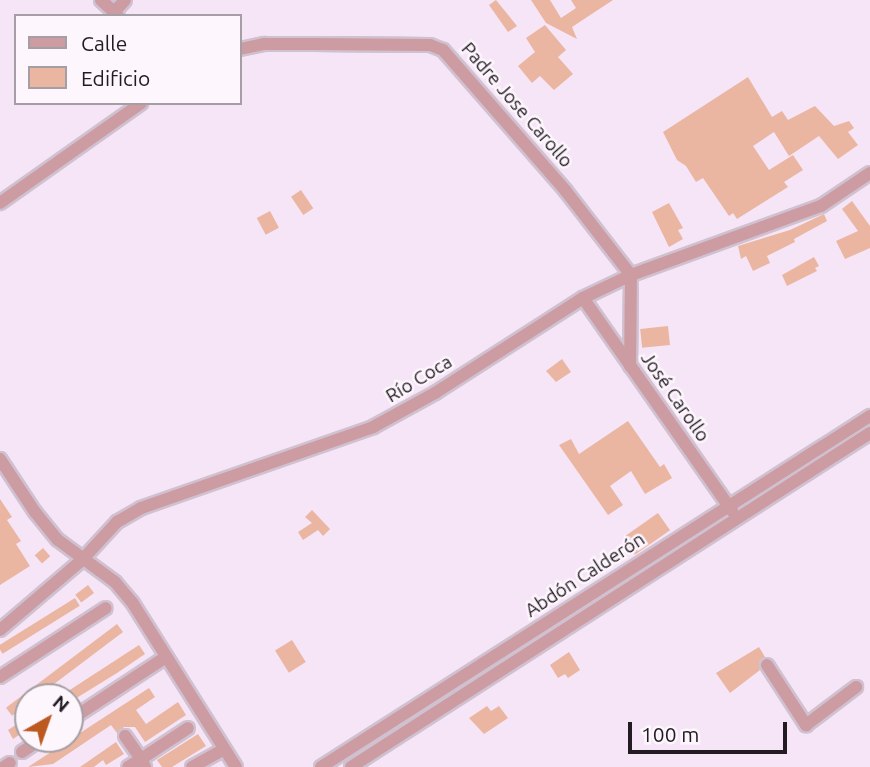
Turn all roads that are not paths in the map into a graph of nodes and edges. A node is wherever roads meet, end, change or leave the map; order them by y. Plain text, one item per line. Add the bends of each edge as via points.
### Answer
1 (101, 0) edge
2 (125, 0) edge
3 (116, 14) edge
4 (242, 50) edge
5 (138, 105) edge
6 (870, 173) edge
7 (0, 203) edge
8 (631, 275) junction
9 (583, 298) junction
10 (630, 366) junction
11 (870, 416) edge
12 (870, 433) edge
13 (0, 459) edge
14 (729, 506) junction
15 (736, 517) junction
16 (82, 560) junction
17 (106, 608) dead end
18 (0, 630) edge
19 (166, 657) junction
20 (767, 665) dead end
21 (0, 677) edge
22 (856, 687) dead end
23 (84, 711) edge
24 (187, 728) dead end
25 (125, 736) dead end
26 (224, 749) junction
27 (143, 763) edge
28 (128, 767) edge
29 (192, 767) edge
30 (236, 767) edge
31 (321, 767) edge
32 (351, 767) edge

1 - 3 street
2 - 3 street
4 - 8 street, Padre Jose Carollo via 264,44 438,46 565,190
5 - 7 street
6 - 8 street, Río Coca via 821,206
8 - 9 street, Río Coca
8 - 10 street
9 - 10 street, José Carollo
9 - 16 street, Río Coca via 373,427 141,508 117,522
10 - 14 street, José Carollo
11 - 14 street, Abdón Calderón
12 - 15 street, Abdón Calderón
13 - 16 street via 35,512
14 - 15 street, José Carollo
14 - 31 street, Abdón Calderón
15 - 32 street, Abdón Calderón
16 - 18 street, Río Coca
16 - 19 street via 115,582
17 - 21 street
19 - 23 street
19 - 26 street
20 - 22 street via 806,724
24 - 27 street
25 - 27 street
26 - 29 street
26 - 30 street
27 - 28 street

